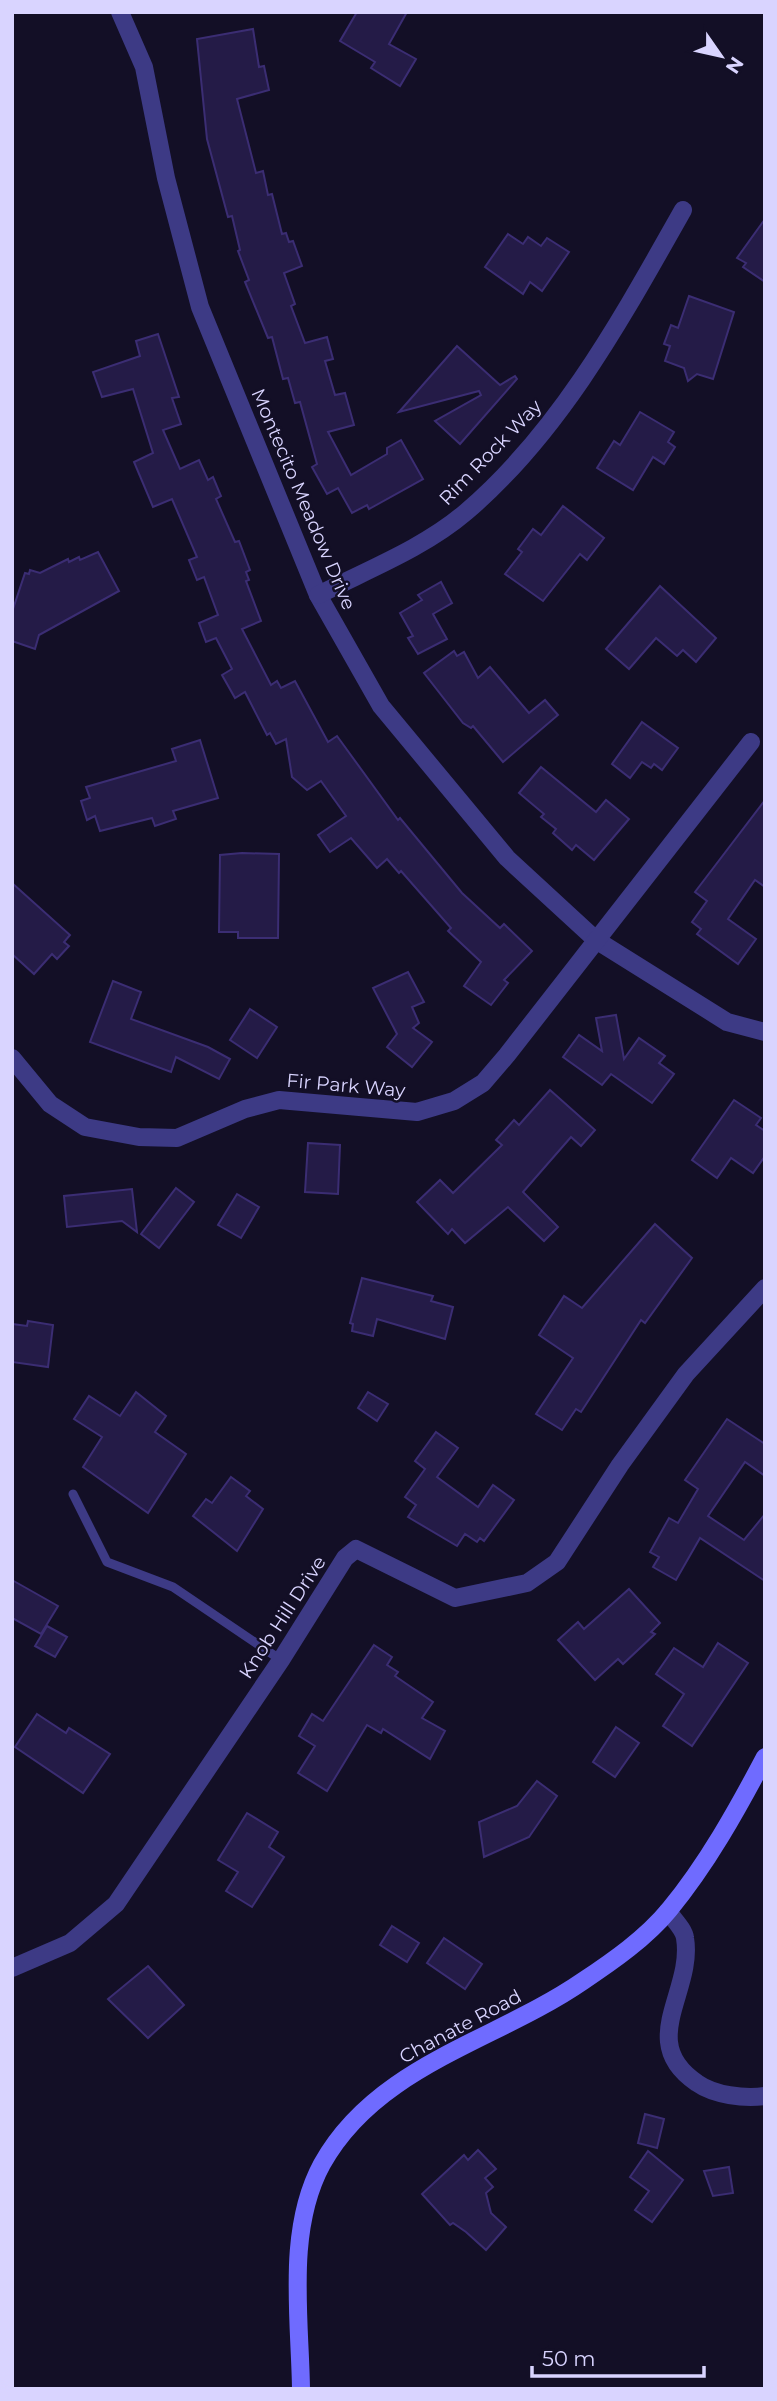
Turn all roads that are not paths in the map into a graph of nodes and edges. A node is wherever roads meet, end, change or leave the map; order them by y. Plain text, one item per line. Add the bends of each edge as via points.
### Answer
1 (120, 12) edge
2 (683, 210) dead end
3 (318, 595) junction
4 (751, 742) dead end
5 (596, 940) junction
6 (765, 1032) edge
7 (12, 1058) edge
8 (765, 1288) edge
9 (73, 1494) dead end
10 (281, 1660) junction
11 (765, 1757) edge
12 (668, 1911) junction
13 (12, 1968) edge
14 (765, 2096) edge
15 (301, 2389) edge

1 - 3 street, Montecito Meadow Drive via 144,67 166,178 200,307
2 - 3 street, Rim Rock Way via 550,426 466,512 404,552
3 - 5 street, Montecito Meadow Drive via 381,706 506,858
4 - 5 street, Fir Park Way
5 - 6 street, Montecito Meadow Drive via 727,1022
5 - 7 street, Fir Park Way via 483,1083 454,1101 417,1112 279,1100 177,1138 139,1137 85,1127 50,1104
8 - 10 street, Knob Hill Drive via 687,1374 557,1562 527,1583 455,1598 356,1549 345,1558
9 - 10 lane via 107,1562 173,1587
10 - 13 street, Knob Hill Drive via 116,1904 70,1943
11 - 12 street, Chanate Road via 705,1861
12 - 14 street via 685,1935 686,1951 670,2021 672,2059 708,2091
12 - 15 street, Chanate Road via 624,1952 581,1983 416,2071 369,2104 344,2131 321,2165 307,2206 299,2252

